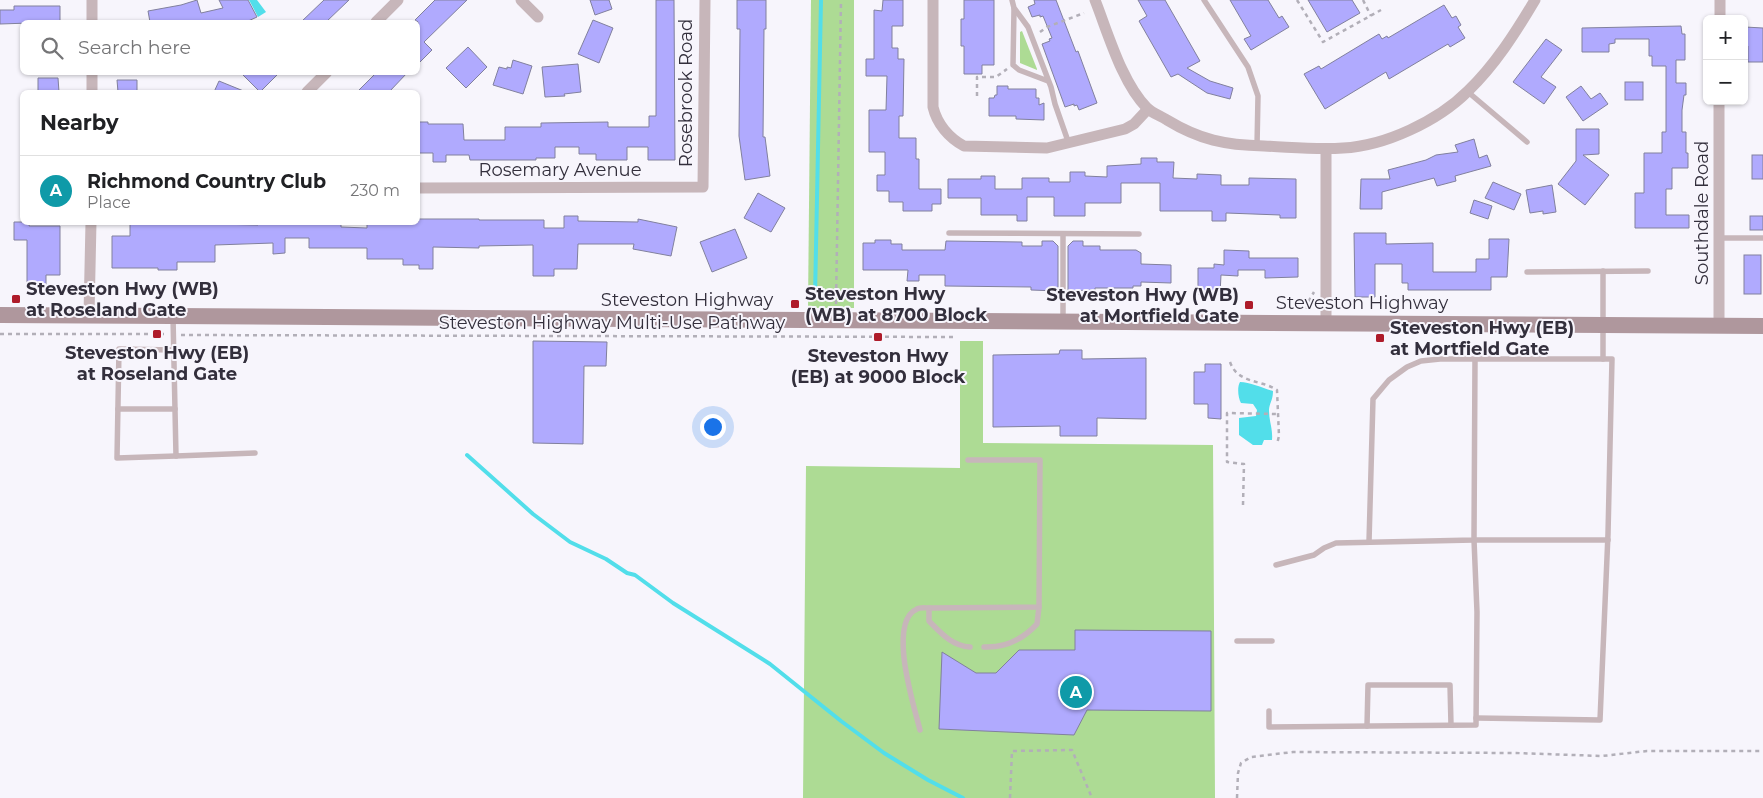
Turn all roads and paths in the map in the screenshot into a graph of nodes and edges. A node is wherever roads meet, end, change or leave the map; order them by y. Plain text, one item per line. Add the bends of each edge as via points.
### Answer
1 (92, 0) edge
2 (398, 0) edge
3 (521, 0) edge
4 (705, 0) edge
5 (841, 0) edge
6 (933, 0) edge
7 (1012, 0) edge
8 (1095, 0) edge
9 (1204, 0) edge
10 (1297, 0) edge
11 (1363, 0) edge
12 (1535, 0) edge
13 (1720, 0) edge
14 (1014, 8) junction
15 (1381, 10) dead end
16 (1084, 13) dead end
17 (1720, 15) edge
18 (1372, 16) junction
19 (538, 17) dead end
20 (92, 20) edge
21 (378, 20) edge
22 (1032, 37) junction
23 (1013, 65) junction
24 (92, 75) edge
25 (324, 75) edge
26 (1048, 80) junction
27 (92, 90) edge
28 (309, 90) edge
29 (1468, 92) junction
30 (977, 96) dead end
31 (1720, 105) edge
32 (1148, 109) junction
33 (1526, 142) dead end
34 (1069, 144) junction
35 (1257, 146) junction
36 (1326, 149) junction
37 (703, 187) joint
38 (420, 188) edge
39 (91, 225) edge
40 (949, 233) dead end
41 (1063, 234) junction
42 (1139, 234) dead end
43 (1719, 238) junction
44 (1763, 238) edge
45 (1603, 271) junction
46 (1648, 271) dead end
47 (1526, 272) dead end
48 (1310, 297) dead end
49 (836, 304) dead end
50 (1307, 304) dead end
51 (0, 315) edge
52 (89, 316) junction
53 (172, 317) junction
54 (1063, 321) junction
55 (1326, 323) junction
56 (1603, 324) junction
57 (1719, 325) junction
58 (1763, 326) edge
59 (0, 334) edge
60 (173, 335) junction
61 (959, 337) dead end
62 (173, 350) junction
63 (1603, 358) junction
64 (1475, 359) junction
65 (1230, 362) dead end
66 (175, 409) junction
67 (118, 410) junction
68 (1277, 414) junction
69 (1277, 444) dead end
70 (255, 453) dead end
71 (176, 456) junction
72 (968, 460) dead end
73 (1243, 506) dead end
74 (1474, 540) junction
75 (1608, 540) junction
76 (1369, 542) junction
77 (1276, 565) dead end
78 (1039, 607) junction
79 (929, 608) junction
80 (1237, 640) dead end
81 (1272, 641) dead end
82 (970, 647) dead end
83 (984, 647) dead end
84 (1269, 712) dead end
85 (1476, 718) junction
86 (1367, 726) junction
87 (1451, 726) junction
88 (920, 730) dead end
89 (1763, 751) edge
90 (1010, 798) edge
91 (1092, 798) edge
92 (1237, 798) edge

1 - 20 street
2 - 21 street
3 - 19 street
4 - 37 street, Rosebrook Road
5 - 49 path
6 - 34 street via 933,102 936,118 943,128 958,143 969,148 1047,148
7 - 14 lane
8 - 32 street via 1121,67
9 - 35 lane via 1248,67 1258,96
10 - 18 path via 1323,42
11 - 18 path
12 - 29 street via 1513,36
13 - 17 street
14 - 22 lane
14 - 23 lane
15 - 18 path
16 - 22 path via 1047,27
22 - 26 lane
23 - 26 lane
23 - 30 path via 996,77 977,77
24 - 27 street
25 - 28 street
26 - 34 lane
29 - 33 lane
29 - 36 street via 1436,116 1402,134 1376,142
31 - 43 street, Southdale Road
32 - 34 street via 1125,129
32 - 35 street via 1202,137 1226,144
35 - 36 street
36 - 55 street
37 - 38 street, Rosemary Avenue
39 - 52 street
40 - 41 lane
41 - 42 lane
41 - 54 lane
43 - 44 lane
43 - 57 street, Southdale Road
45 - 46 lane
45 - 47 lane
45 - 56 lane
48 - 50 path
51 - 52 main road, Steveston Highway
52 - 53 main road, Steveston Highway
53 - 54 main road, Steveston Highway
53 - 60 lane
54 - 55 main road, Steveston Highway
55 - 56 main road, Steveston Highway
56 - 57 main road, Steveston Highway
56 - 63 lane
57 - 58 main road, Steveston Highway
59 - 60 path, Steveston Highway Multi-Use Pathway
60 - 61 path, Steveston Highway Multi-Use Pathway
60 - 62 lane
62 - 66 lane
62 - 67 lane via 119,349
63 - 64 lane
63 - 75 lane via 1612,358
64 - 74 lane
64 - 76 lane via 1421,361 1389,380 1373,399
65 - 68 path via 1233,371 1240,376 1276,390
66 - 67 lane
66 - 71 lane
67 - 71 lane via 117,458
68 - 69 path
68 - 73 path via 1227,413 1227,462 1244,464
70 - 71 lane
72 - 78 lane via 1040,460
74 - 75 lane
74 - 76 lane
74 - 85 lane
75 - 85 lane via 1600,720
76 - 77 lane via 1336,544 1314,555
78 - 79 lane
78 - 83 lane via 1038,624 1021,638
79 - 82 lane via 928,621 950,641
79 - 88 lane via 917,608 908,616 904,630 906,673
80 - 81 lane
84 - 86 lane via 1269,727
85 - 87 lane via 1476,725
86 - 87 lane
86 - 87 lane via 1368,685 1450,685
89 - 92 path via 1647,751 1602,756 1293,752 1251,757 1241,763
90 - 91 path via 1012,750 1072,750

